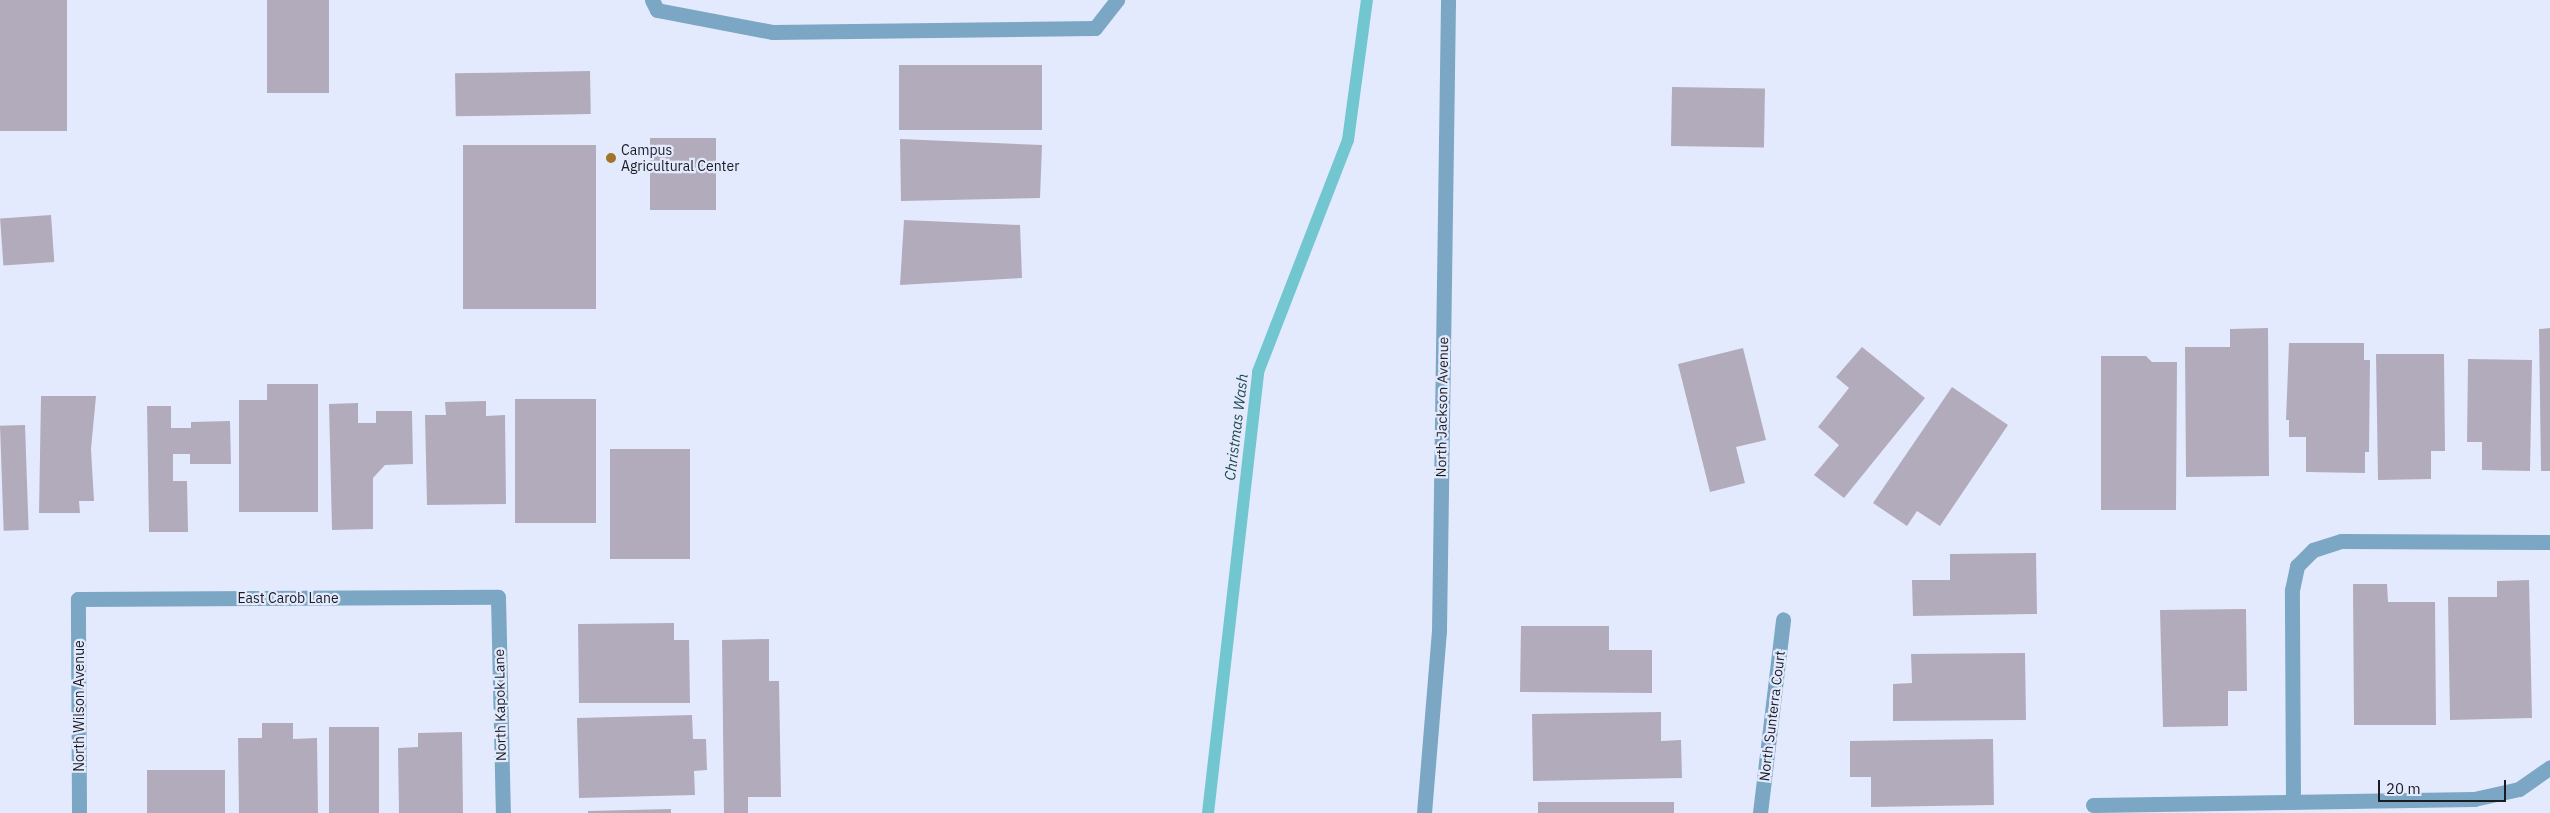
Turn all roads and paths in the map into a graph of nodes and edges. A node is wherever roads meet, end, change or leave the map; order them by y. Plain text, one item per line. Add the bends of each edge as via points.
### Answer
1 (652, 0) edge
2 (1117, 0) edge
3 (1448, 0) edge
4 (2550, 542) edge
5 (498, 597) joint
6 (78, 599) joint
7 (1784, 619) dead end
8 (2550, 767) edge
9 (2293, 802) junction
10 (2093, 805) dead end
11 (79, 813) edge
12 (503, 813) edge
13 (1424, 813) edge
14 (1760, 813) edge

1 - 2 street via 657,10 772,32 1095,28
3 - 13 street, North Jackson Avenue via 1438,631
4 - 9 street via 2341,541 2313,550 2297,566 2292,590
5 - 6 street, East Carob Lane
5 - 12 street, North Kapok Lane
6 - 11 street, North Wilson Avenue
7 - 14 street, North Sunterra Court
8 - 9 street via 2519,789 2474,799
9 - 10 street

